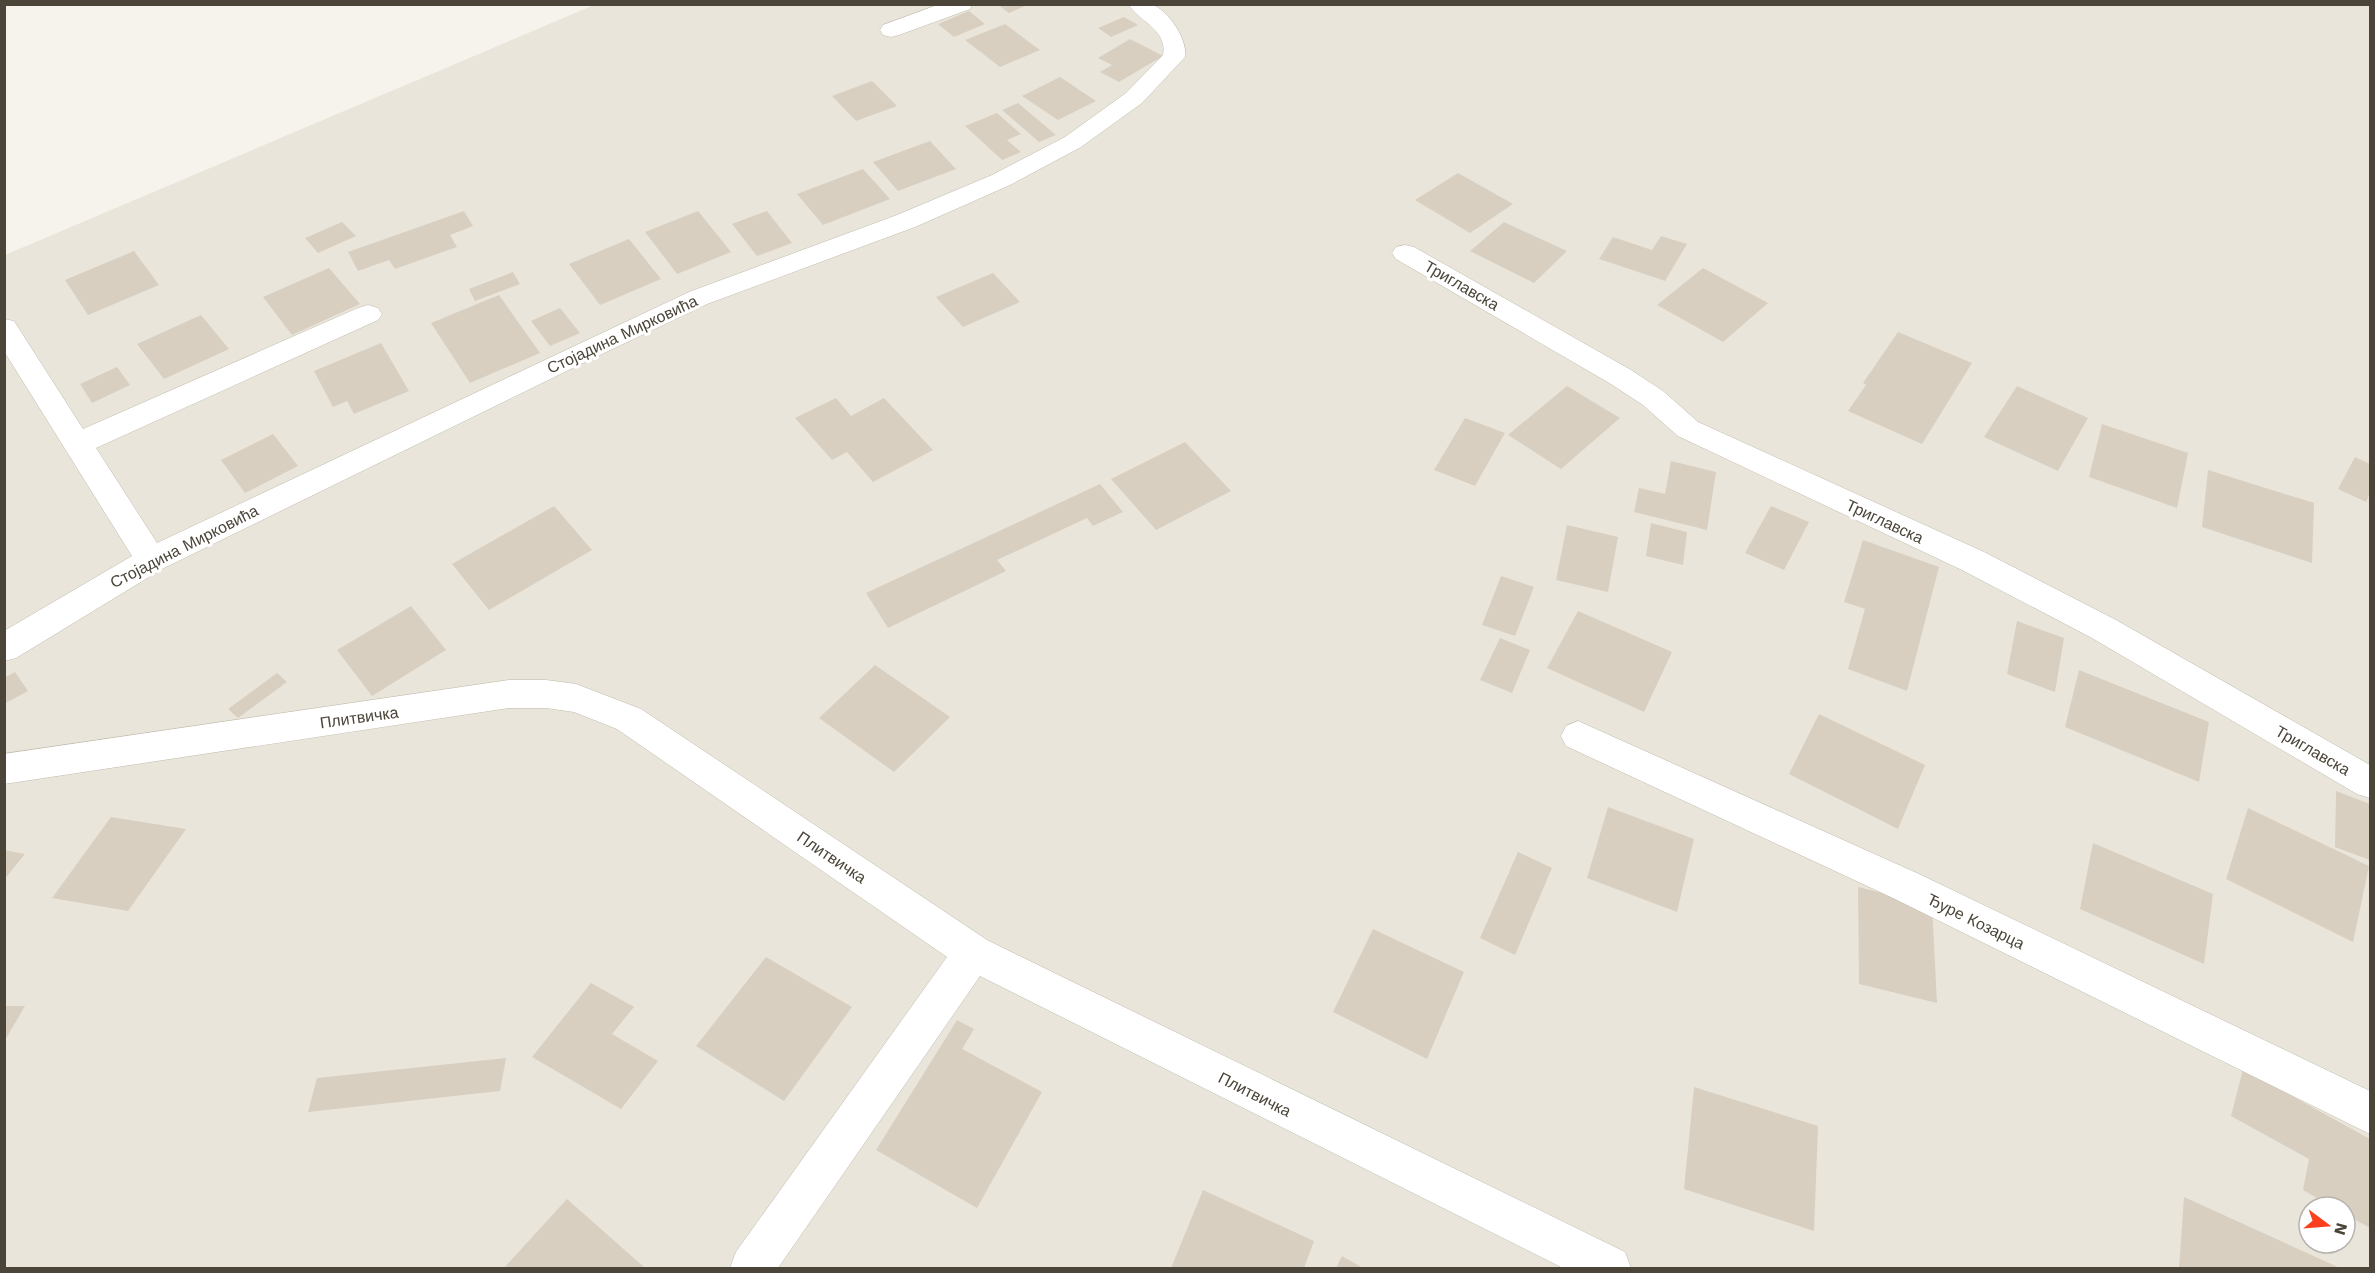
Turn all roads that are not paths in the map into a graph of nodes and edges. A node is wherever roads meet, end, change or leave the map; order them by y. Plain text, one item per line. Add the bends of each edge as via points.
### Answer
1 (962, 4) edge
2 (1138, 4) edge
3 (891, 30) dead end
4 (1405, 253) dead end
5 (368, 314) dead end
6 (4, 328) edge
7 (78, 444) junction
8 (151, 560) junction
9 (4, 648) edge
10 (1578, 736) dead end
11 (4, 769) edge
12 (2370, 783) edge
13 (973, 953) junction
14 (2370, 1113) edge
15 (752, 1269) edge
16 (1609, 1269) edge

1 - 3 street
2 - 8 street, Стојадина Мирковића via 1174,39 1174,57 1134,98 1073,142 1001,180 906,221 698,298
4 - 12 street, Триглавска via 1621,376 1688,429 1973,561 2104,629
5 - 7 street
6 - 7 street
7 - 8 street
8 - 9 street, Стојадина Мирковића
10 - 14 street, Ђуре Козарца via 1906,886
11 - 13 street, Плитвичка via 509,694 576,698 629,719
13 - 15 street
13 - 16 street, Плитвичка

